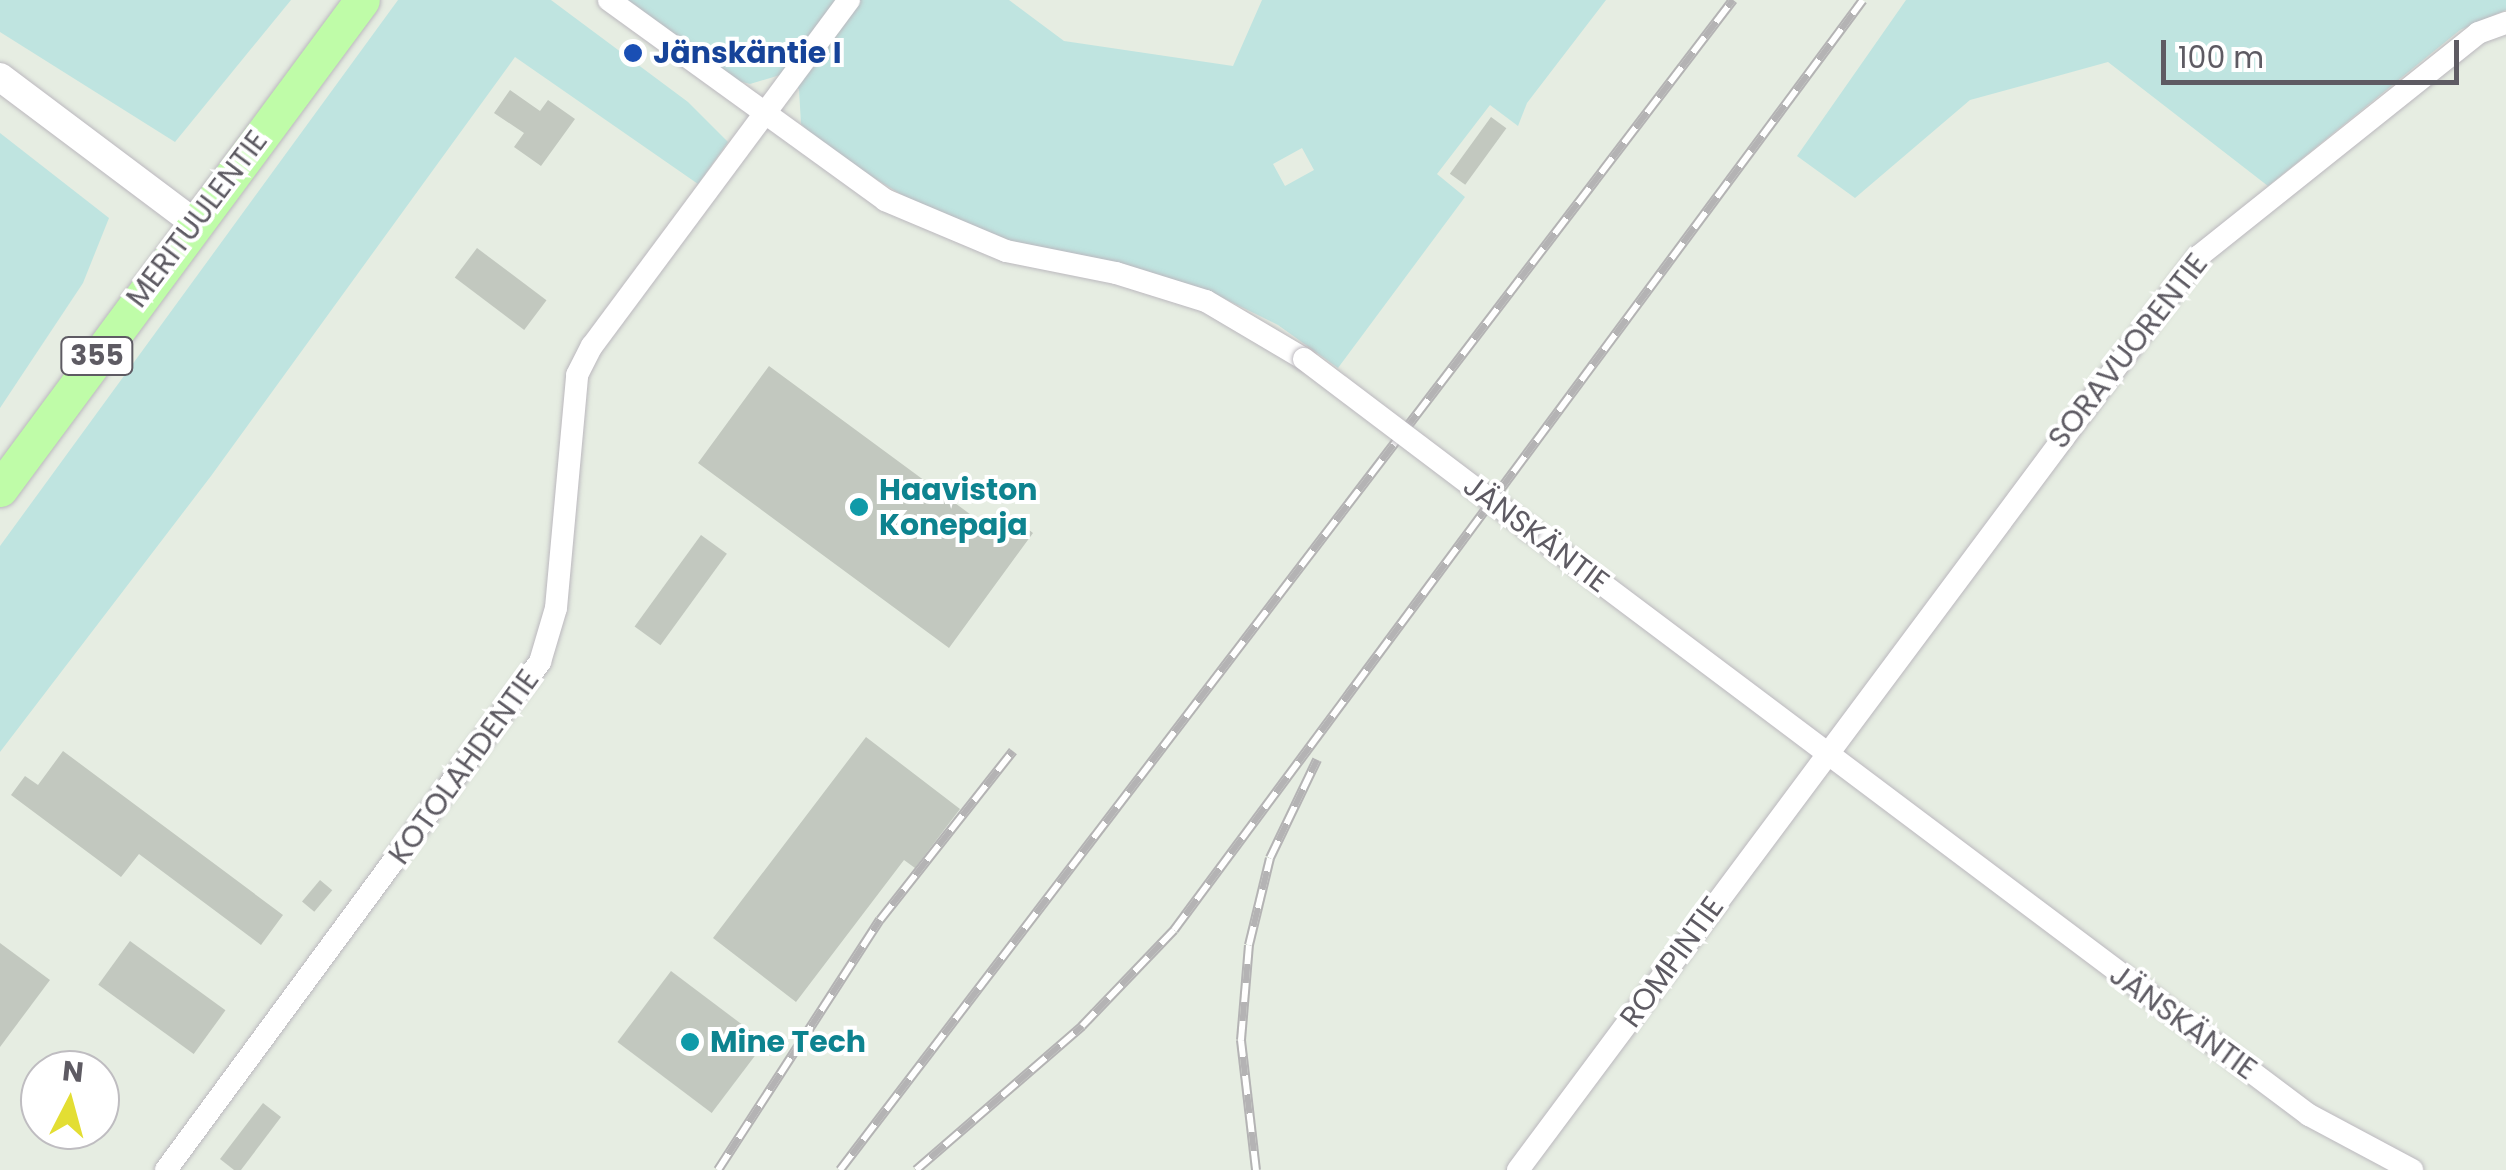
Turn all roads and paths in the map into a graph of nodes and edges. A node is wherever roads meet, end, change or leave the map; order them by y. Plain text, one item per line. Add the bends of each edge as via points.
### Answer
1 (362, 0) edge
2 (609, 0) edge
3 (849, 0) edge
4 (2506, 23) edge
5 (0, 77) edge
6 (764, 115) junction
7 (193, 222) junction
8 (0, 489) edge
9 (1825, 754) junction
10 (166, 1170) edge
11 (1518, 1170) edge
12 (2412, 1170) edge

1 - 7 main road, MERITUULENTIE / 355
2 - 6 street, JÄNSKÄNTIE
3 - 6 street, KOTOLAHDENTIE
4 - 9 street, SORAVUORENTIE via 2478,33 2199,256
5 - 7 street
6 - 9 street, JÄNSKÄNTIE, bridge via 841,172 945,229 1206,301 1304,359
6 - 10 street, KOTOLAHDENTIE via 576,376 556,608 540,662
7 - 8 main road, MERITUULENTIE / 355
9 - 11 street, ROMPINTIE
9 - 12 street, JÄNSKÄNTIE via 2309,1114

